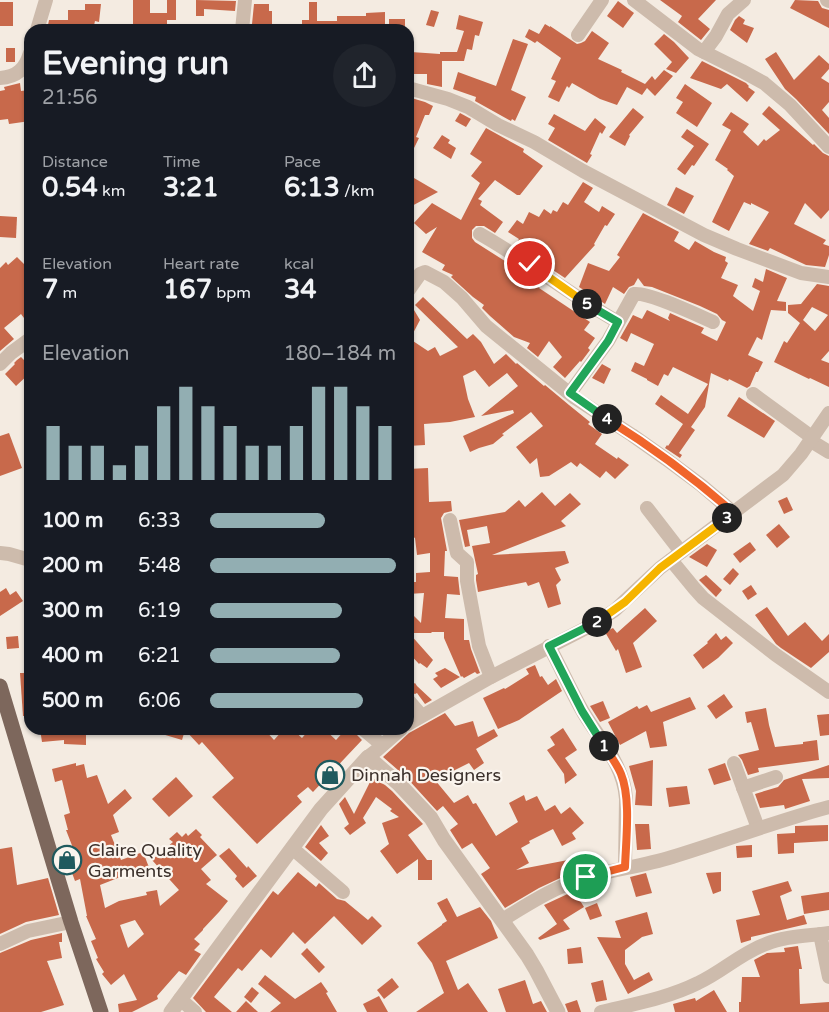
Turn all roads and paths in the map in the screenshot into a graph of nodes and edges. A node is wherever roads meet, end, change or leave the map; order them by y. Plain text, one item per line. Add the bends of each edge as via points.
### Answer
1 (46, 0) edge
2 (245, 0) edge
3 (602, 0) edge
4 (634, 0) edge
5 (744, 0) edge
6 (39, 24) edge
7 (243, 24) edge
8 (578, 35) dead end
9 (704, 52) junction
10 (24, 67) edge
11 (0, 78) edge
12 (414, 90) edge
13 (829, 147) edge
14 (480, 234) dead end
15 (829, 277) edge
16 (414, 282) edge
17 (618, 322) junction
18 (713, 322) dead end
19 (24, 343) edge
20 (0, 364) edge
21 (570, 393) junction
22 (753, 394) dead end
23 (829, 413) edge
24 (812, 439) junction
25 (829, 452) edge
26 (646, 508) dead end
27 (734, 513) junction
28 (450, 520) dead end
29 (0, 554) edge
30 (676, 556) junction
31 (24, 558) edge
32 (549, 646) junction
33 (491, 677) junction
34 (0, 686) edge
35 (829, 692) edge
36 (414, 706) edge
37 (422, 715) junction
38 (414, 720) edge
39 (370, 735) edge
40 (394, 735) edge
41 (382, 746) junction
42 (368, 757) junction
43 (734, 763) dead end
44 (776, 777) dead end
45 (743, 788) junction
46 (829, 807) edge
47 (758, 828) junction
48 (292, 849) junction
49 (625, 867) junction
50 (343, 892) dead end
51 (502, 920) junction
52 (71, 922) junction
53 (824, 933) edge
54 (0, 944) edge
55 (829, 977) edge
56 (180, 999) junction
57 (101, 1012) edge
58 (171, 1012) edge
59 (195, 1012) edge
60 (558, 1012) edge
61 (601, 1012) edge

1 - 6 street
2 - 7 street
3 - 8 street
4 - 9 street
5 - 9 street via 728,14
9 - 13 street via 764,83
10 - 11 street via 15,76
12 - 15 street via 468,106 704,235 795,271
14 - 17 street
16 - 21 street via 425,272 444,282 486,326
17 - 18 street via 636,294
17 - 21 street
19 - 20 street
21 - 27 street via 666,459
22 - 24 street
23 - 24 street
24 - 25 street
24 - 27 street via 783,475
26 - 30 street
27 - 30 street
28 - 33 street via 457,553 467,562 478,646
29 - 31 street
30 - 32 street via 605,617
30 - 35 street via 703,598
32 - 33 street
32 - 49 street via 582,711 622,775 626,799
33 - 37 street
34 - 52 main road
36 - 37 street
37 - 38 street
39 - 41 street
40 - 41 street
41 - 42 street
42 - 48 street via 321,809
42 - 51 street via 431,818
43 - 45 street
44 - 45 street
45 - 47 street
46 - 47 street
47 - 49 street via 668,859
48 - 50 street
48 - 56 street
49 - 51 street via 560,886
51 - 60 street via 536,970
52 - 54 street via 28,931
52 - 57 main road
53 - 55 street
53 - 61 street via 766,943 698,984
56 - 58 street
56 - 59 street

